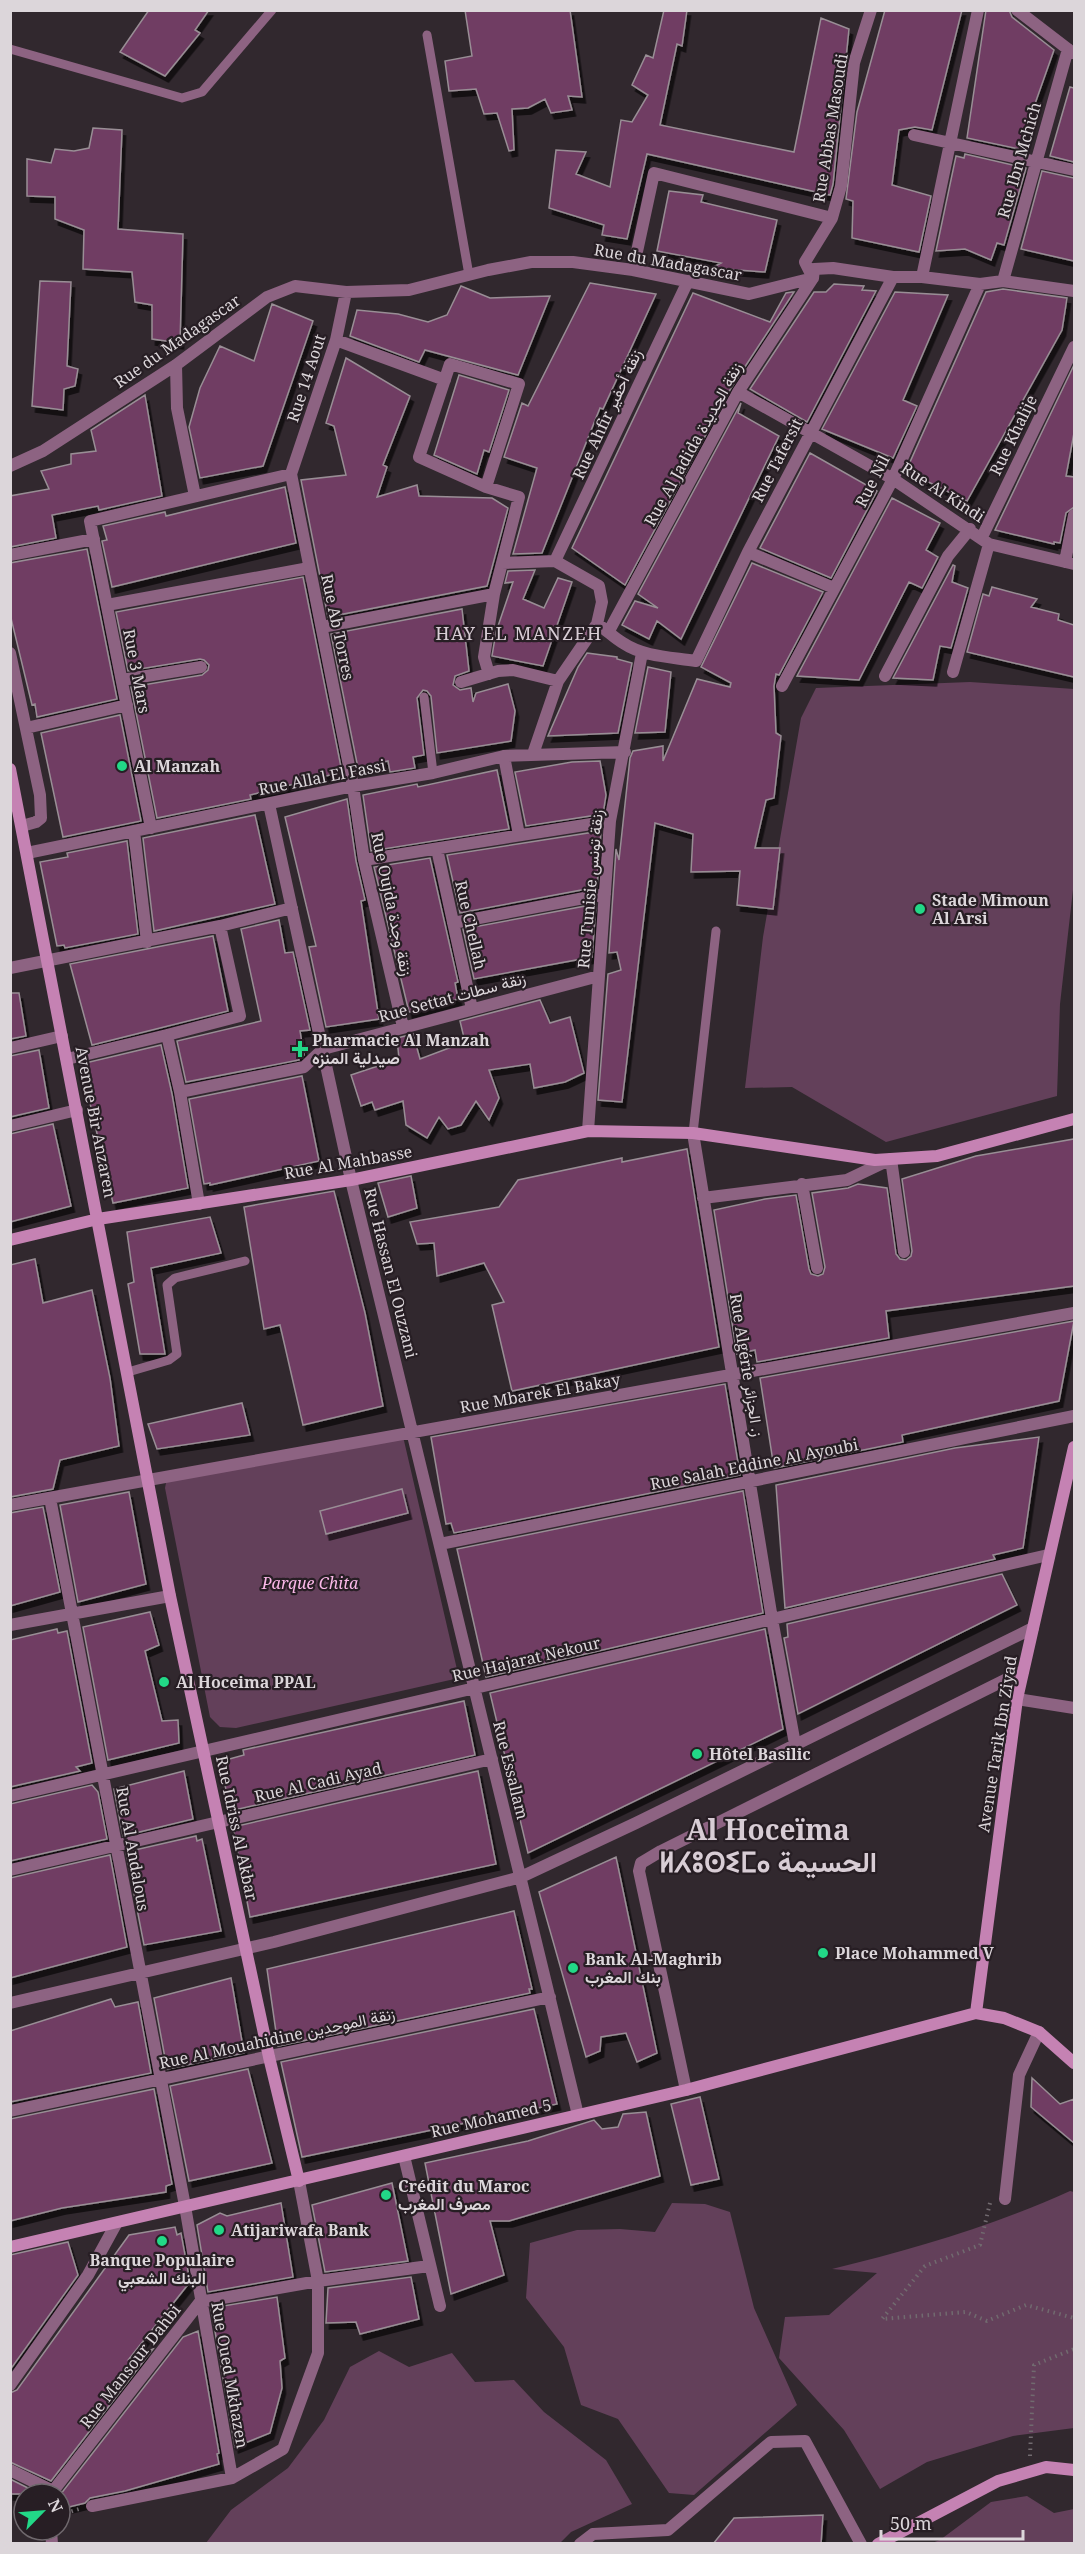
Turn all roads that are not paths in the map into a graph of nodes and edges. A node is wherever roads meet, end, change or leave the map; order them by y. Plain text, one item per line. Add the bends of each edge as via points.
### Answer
1 (272, 10) edge
2 (871, 10) edge
3 (978, 10) edge
4 (1017, 10) edge
5 (427, 35) dead end
6 (10, 49) edge
7 (1071, 52) edge
8 (914, 135) dead end
9 (950, 142) junction
10 (1035, 162) junction
11 (1074, 170) edge
12 (832, 218) junction
13 (633, 270) junction
14 (469, 274) junction
15 (893, 277) junction
16 (922, 277) junction
17 (813, 278) junction
18 (688, 281) junction
19 (1003, 281) junction
20 (980, 284) junction
21 (1074, 291) edge
22 (346, 292) junction
23 (336, 340) junction
24 (1074, 347) edge
25 (176, 365) junction
26 (445, 380) junction
27 (738, 392) junction
28 (811, 431) junction
29 (10, 466) edge
30 (291, 474) junction
31 (893, 479) junction
32 (486, 487) junction
33 (195, 496) junction
34 (1074, 515) edge
35 (970, 529) junction
36 (94, 539) junction
37 (986, 541) junction
38 (748, 552) junction
39 (10, 555) edge
40 (555, 561) junction
41 (502, 563) junction
42 (1070, 563) edge
43 (309, 568) junction
44 (834, 588) junction
45 (494, 594) junction
46 (107, 605) junction
47 (597, 624) junction
48 (322, 627) junction
49 (609, 631) junction
50 (642, 652) junction
51 (10, 653) edge
52 (201, 667) dead end
53 (954, 672) dead end
54 (489, 674) junction
55 (885, 676) dead end
56 (122, 680) junction
57 (558, 681) junction
58 (460, 682) dead end
59 (782, 686) dead end
60 (424, 697) dead end
61 (127, 705) junction
62 (26, 728) junction
63 (625, 752) junction
64 (533, 754) junction
65 (504, 756) junction
66 (10, 770) edge
67 (433, 773) junction
68 (353, 786) junction
69 (13, 792) edge
70 (269, 804) junction
71 (610, 820) junction
72 (22, 826) junction
73 (151, 828) junction
74 (134, 831) junction
75 (519, 835) junction
76 (436, 849) junction
77 (27, 853) junction
78 (364, 860) junction
79 (605, 894) junction
80 (292, 908) junction
81 (453, 923) junction
82 (220, 926) junction
83 (716, 931) dead end
84 (147, 942) junction
85 (48, 960) junction
86 (10, 968) edge
87 (599, 976) junction
88 (472, 1009) junction
89 (403, 1028) junction
90 (167, 1035) junction
91 (62, 1036) junction
92 (10, 1048) edge
93 (322, 1049) junction
94 (67, 1059) junction
95 (180, 1092) junction
96 (77, 1110) junction
97 (1074, 1119) edge
98 (10, 1126) edge
99 (588, 1131) junction
100 (693, 1133) junction
101 (891, 1159) junction
102 (351, 1180) junction
103 (802, 1184) junction
104 (703, 1198) junction
105 (199, 1204) junction
106 (98, 1219) junction
107 (10, 1240) edge
108 (904, 1252) dead end
109 (245, 1261) dead end
110 (817, 1268) dead end
111 (1074, 1313) edge
112 (128, 1372) junction
113 (732, 1375) junction
114 (1074, 1416) edge
115 (413, 1432) junction
116 (1074, 1447) edge
117 (149, 1480) junction
118 (750, 1482) junction
119 (50, 1498) junction
120 (10, 1505) edge
121 (440, 1544) junction
122 (1048, 1555) junction
123 (170, 1596) junction
124 (72, 1613) junction
125 (771, 1619) junction
126 (10, 1625) edge
127 (1033, 1628) junction
128 (1023, 1671) junction
129 (474, 1688) junction
130 (1017, 1699) junction
131 (1074, 1708) edge
132 (795, 1744) junction
133 (204, 1750) junction
134 (492, 1759) junction
135 (103, 1774) junction
136 (10, 1796) edge
137 (218, 1822) junction
138 (117, 1846) junction
139 (10, 1870) edge
140 (521, 1877) junction
141 (247, 1947) junction
142 (139, 1974) junction
143 (550, 1998) junction
144 (10, 2003) edge
145 (976, 2013) junction
146 (1039, 2032) junction
147 (269, 2057) junction
148 (1074, 2063) edge
149 (159, 2079) junction
150 (686, 2090) junction
151 (10, 2111) edge
152 (578, 2115) junction
153 (404, 2156) junction
154 (299, 2181) junction
155 (1005, 2199) road end
156 (185, 2206) junction
157 (116, 2224) junction
158 (10, 2247) edge
159 (429, 2266) junction
160 (318, 2282) junction
161 (200, 2302) junction
162 (440, 2306) dead end
163 (10, 2385) edge
164 (1074, 2469) edge
165 (10, 2470) edge
166 (232, 2478) junction
167 (32, 2482) edge
168 (61, 2482) edge
169 (92, 2506) dead end
170 (580, 2544) edge
171 (861, 2544) edge
172 (878, 2544) edge

1 - 6 lane via 202,92 182,98
2 - 12 street, Rue Abbas Masoudi via 854,63 846,155
3 - 9 street
4 - 7 street
5 - 14 lane
7 - 10 street, Rue Ibn Mchich
8 - 9 street
9 - 10 street
9 - 16 street
10 - 11 street
10 - 19 street, Rue Ibn Mchich
12 - 13 street via 654,173
12 - 17 street, Rue Abbas Masoudi via 804,262
13 - 14 street, Rue du Madagascar via 573,262 531,262
13 - 18 street, Rue du Madagascar
14 - 22 street, Rue du Madagascar via 409,290
15 - 16 street, Rue du Madagascar
15 - 17 street, Rue du Madagascar via 833,268 813,269
15 - 28 street, Rue Tafersit
16 - 20 street, Rue du Madagascar
17 - 18 street, Rue du Madagascar via 749,294
17 - 27 street, Rue Al Jadida زنقة الجديدة
18 - 40 street, Rue Ahfir زنقة أحفير
19 - 20 street, Rue du Madagascar
19 - 21 street, Rue du Madagascar
20 - 31 street, Rue Nil
22 - 23 street, Rue 14 Aout
22 - 25 street, Rue du Madagascar via 295,286 267,297
23 - 26 street
23 - 30 street, Rue 14 Aout
24 - 37 street, Rue Khalije
25 - 29 street, Rue du Madagascar via 43,451
25 - 33 street via 177,408
26 - 32 street via 419,457
26 - 32 street via 450,364 519,384
27 - 28 street, Rue Al Kindi
27 - 49 street, Rue Al Jadida زنقة الجديدة
28 - 31 street, Rue Al Kindi
28 - 38 street, Rue Tafersit
30 - 33 street
30 - 43 street, Rue Ab Torres
31 - 35 street, Rue Al Kindi
31 - 44 street, Rue Nil
32 - 41 street via 519,497
33 - 36 street, Rue 3 Mars via 90,521
34 - 42 street
35 - 37 street, Rue Al Kindi
35 - 55 street via 948,556
36 - 39 street
36 - 46 street, Rue 3 Mars
37 - 42 street, Rue Al Kindi
37 - 53 street, Rue Khalije
38 - 44 street
38 - 50 street, Rue Tafersit via 696,661
40 - 41 street
40 - 47 street via 599,586 602,602
41 - 45 street
43 - 46 street
43 - 48 street, Rue Ab Torres
44 - 59 street, Rue Nil
45 - 48 street
45 - 54 street via 484,657
46 - 56 street, Rue 3 Mars
47 - 49 street
47 - 57 street
48 - 68 street, Rue Ab Torres
49 - 50 street via 625,645
50 - 63 street, Rue Tunisie زنقة تونس
51 - 62 street
52 - 56 street
54 - 57 street via 513,670
54 - 58 street
56 - 61 street, Rue 3 Mars
57 - 64 street
60 - 67 lane
61 - 62 street
61 - 73 street, Rue 3 Mars
62 - 72 street via 41,818
63 - 64 street, Rue Allal El Fassi
63 - 71 street, Rue Tunisie زنقة تونس
64 - 65 street, Rue Allal El Fassi
65 - 67 street, Rue Allal El Fassi
65 - 75 street
66 - 69 street, Avenue Bir Anzaren
67 - 68 street, Rue Allal El Fassi
68 - 70 street, Rue Allal El Fassi
68 - 78 street, Rue Oujda زنقة وجدة
69 - 72 street, Avenue Bir Anzaren
70 - 73 street, Rue Allal El Fassi
70 - 80 street, Rue Hassan El Ouzzani
71 - 75 street
71 - 79 street, Rue Tunisie زنقة تونس
72 - 77 street, Avenue Bir Anzaren
73 - 74 street, Rue Allal El Fassi
74 - 77 street, Rue Allal El Fassi
74 - 84 street
75 - 76 street
76 - 78 street
76 - 81 street, Rue Chellah
77 - 85 street, Avenue Bir Anzaren
78 - 89 street, Rue Oujda زنقة وجدة
79 - 81 street
79 - 87 street, Rue Tunisie زنقة تونس
80 - 82 street
80 - 93 street, Rue Hassan El Ouzzani
81 - 88 street, Rue Chellah
82 - 84 street
82 - 90 street via 240,1016
83 - 100 lane
84 - 85 street
85 - 86 street
85 - 91 street, Avenue Bir Anzaren
87 - 88 street, Rue Settat زنقة سطات
87 - 99 street, Rue Tunisie زنقة تونس
88 - 89 street, Rue Settat زنقة سطات
89 - 93 street, Rue Settat زنقة سطات
90 - 94 street
90 - 95 street
91 - 92 street
91 - 94 street, Avenue Bir Anzaren
93 - 95 street, Rue Settat زنقة سطات via 304,1066
93 - 102 street, Rue Hassan El Ouzzani
94 - 96 street, Avenue Bir Anzaren
95 - 105 street
96 - 98 street
96 - 106 street, Avenue Bir Anzaren
97 - 101 street, Rue Al Mahbasse via 937,1155
99 - 100 street, Rue Al Mahbasse
99 - 102 street, Rue Al Mahbasse
100 - 101 street, Rue Al Mahbasse via 875,1160
100 - 104 street, Rue Algérie ز. الجزائر
101 - 103 street via 847,1180
101 - 108 street
102 - 105 street, Rue Al Mahbasse
102 - 115 street, Rue Hassan El Ouzzani
103 - 104 street
103 - 110 street
104 - 113 street, Rue Algérie ز. الجزائر
105 - 106 street, Rue Al Mahbasse
106 - 107 street, Rue Al Mahbasse
106 - 112 street, Avenue Bir Anzaren
109 - 112 lane via 176,1278 167,1285 177,1354
111 - 113 street, Rue Mbarek El Bakay
112 - 117 street, Avenue Bir Anzaren
113 - 115 street, Rue Mbarek El Bakay
113 - 118 street, Rue Algérie ز. الجزائر
114 - 118 street, Rue Salah Eddine Al Ayoubi
115 - 117 street, Rue Mbarek El Bakay
115 - 121 street, Rue Essallam
116 - 122 street, Avenue Tarik Ibn Ziyad
117 - 119 street, Rue Mbarek El Bakay
117 - 123 street, Rue Idriss Al Akbar
118 - 121 street, Rue Salah Eddine Al Ayoubi
118 - 125 street, Rue Algérie ز. الجزائر
119 - 120 street, Rue Mbarek El Bakay
119 - 124 street, Rue Al Andalous
121 - 129 street, Rue Essallam
122 - 125 street, Rue Hajarat Nekour
122 - 127 street, Avenue Tarik Ibn Ziyad
123 - 124 street
123 - 133 street, Rue Idriss Al Akbar
124 - 126 street
124 - 135 street, Rue Al Andalous
125 - 129 street, Rue Hajarat Nekour
125 - 132 street, Rue Algérie ز. الجزائر
127 - 128 street, Avenue Tarik Ibn Ziyad
127 - 132 street
128 - 130 street, Avenue Tarik Ibn Ziyad
128 - 150 street via 641,1863 639,1871
129 - 133 street, Rue Hajarat Nekour
129 - 134 street, Rue Essallam
130 - 131 street
130 - 145 street, Avenue Tarik Ibn Ziyad
132 - 140 street
133 - 135 street, Rue Hajarat Nekour
133 - 137 street, Rue Idriss Al Akbar
134 - 137 street, Rue Al Cadi Ayad
134 - 140 street, Rue Essallam
135 - 136 street, Rue Hajarat Nekour
135 - 138 street, Rue Al Andalous
137 - 138 street, Rue Al Cadi Ayad
137 - 141 street, Rue Idriss Al Akbar
138 - 139 street, Rue Al Cadi Ayad
138 - 142 street, Rue Al Andalous
140 - 141 street
140 - 143 street, Rue Essallam
141 - 142 street
141 - 147 street, Rue Idriss Al Akbar
142 - 144 street
142 - 149 street, Rue Al Andalous
143 - 147 street, Rue Al Mouahidine زنقة الموحدين
143 - 152 street, Rue Essallam
145 - 146 street via 1004,2018
145 - 150 street, Rue Mohamed 5
146 - 148 street
146 - 155 street via 1019,2075
147 - 149 street, Rue Al Mouahidine زنقة الموحدين
147 - 154 street, Rue Idriss Al Akbar
149 - 151 street, Rue Al Mouahidine زنقة الموحدين
149 - 156 street, Rue Al Andalous
150 - 152 street, Rue Mohamed 5
152 - 153 street, Rue Mohamed 5
153 - 154 street, Rue Mohamed 5
153 - 159 street
154 - 156 street, Rue Mohamed 5
154 - 160 street
156 - 157 street, Rue Mohamed 5
156 - 161 street, Rue Oued Mkhazen
157 - 158 street, Rue Mohamed 5
157 - 163 street via 88,2275
159 - 160 street, Rue Mansour Dahbi
159 - 162 street
160 - 161 street, Rue Mansour Dahbi
160 - 166 street via 318,2353 283,2449
161 - 166 street, Rue Oued Mkhazen
161 - 168 street, Rue Mansour Dahbi
164 - 172 street via 1046,2467 1033,2475 999,2481
165 - 167 street
166 - 169 street
170 - 171 street via 593,2534 668,2530 771,2442 805,2441

